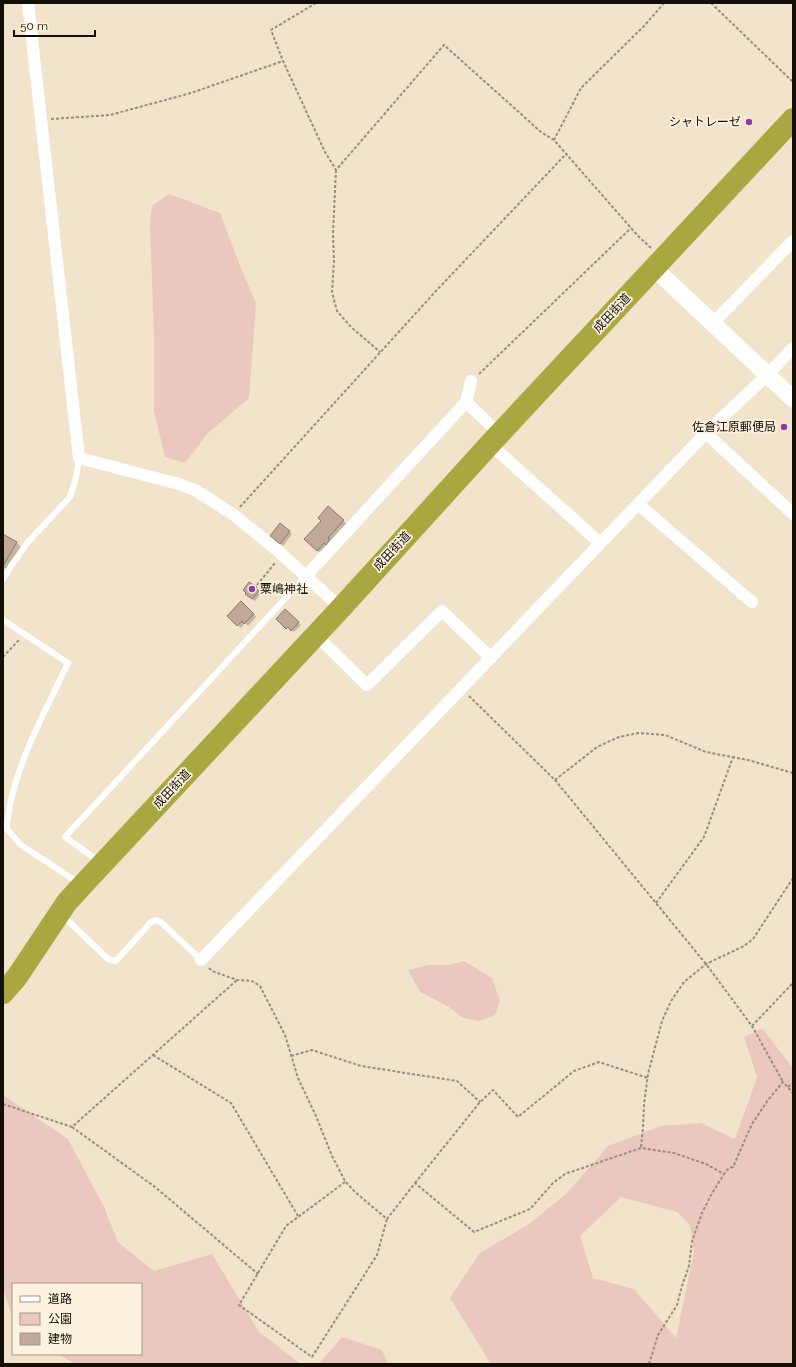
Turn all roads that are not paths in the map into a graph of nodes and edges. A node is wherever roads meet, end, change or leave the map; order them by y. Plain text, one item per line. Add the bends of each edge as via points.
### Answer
1 (28, 3) edge
2 (793, 119) edge
3 (793, 241) edge
4 (658, 263) junction
5 (713, 323) junction
6 (793, 348) edge
7 (767, 375) junction
8 (471, 382) road end
9 (793, 399) edge
10 (466, 402) junction
11 (706, 433) junction
12 (495, 439) junction
13 (78, 458) junction
14 (638, 504) junction
15 (793, 514) edge
16 (600, 543) junction
17 (306, 576) junction
18 (3, 580) edge
19 (752, 602) dead end
20 (341, 608) junction
21 (3, 620) edge
22 (315, 634) junction
23 (491, 658) junction
24 (102, 863) junction
25 (82, 885) junction
26 (60, 914) junction
27 (201, 960) joint
28 (3, 993) edge

1 - 13 street
2 - 4 highway, 成田街道
3 - 5 street
4 - 5 street
4 - 12 highway, 成田街道
5 - 7 street
6 - 7 street
7 - 9 street
7 - 11 street
8 - 10 street
10 - 12 street
10 - 17 street
11 - 14 street
11 - 15 street
12 - 16 street
12 - 20 highway, 成田街道
13 - 17 street via 197,491 234,515
13 - 18 lane via 76,478 70,497 28,542
14 - 16 street
14 - 19 street
16 - 23 street
17 - 20 street
17 - 24 lane via 65,837
20 - 22 highway, 成田街道
21 - 25 lane via 68,663 23,761 11,800 6,828 21,845
22 - 23 street via 367,685 442,611
22 - 24 highway, 成田街道
23 - 27 street
24 - 25 highway, 成田街道
25 - 26 highway, 成田街道
26 - 27 lane via 108,958 116,961 151,922 156,920
26 - 28 highway, 成田街道

